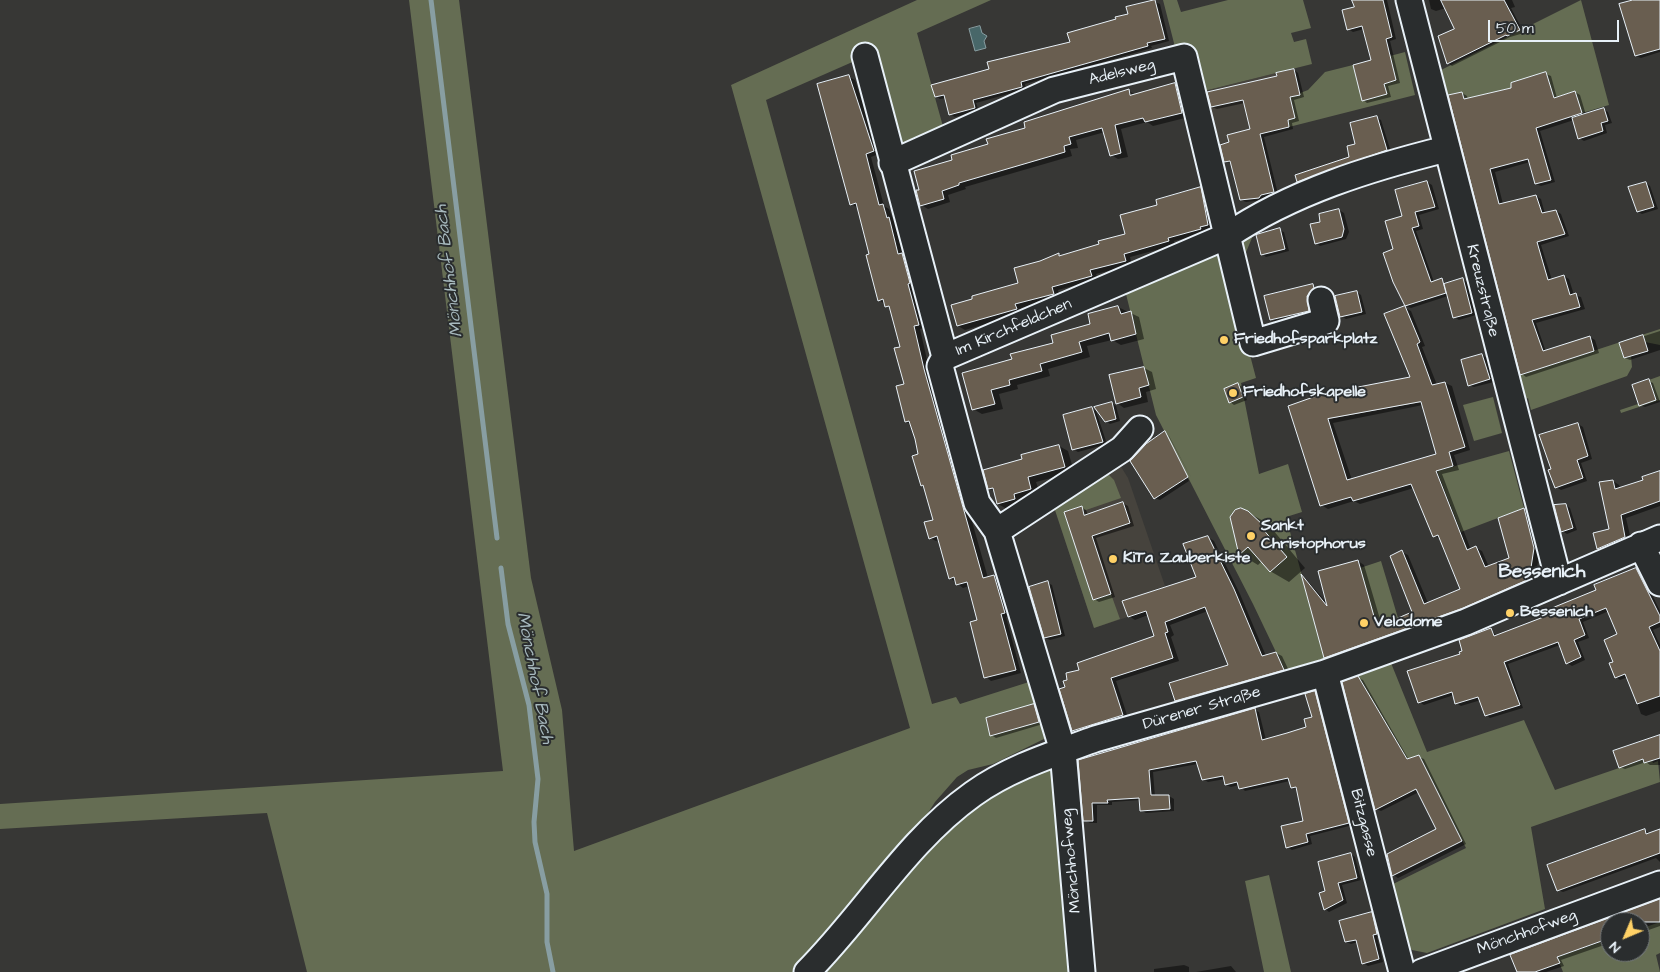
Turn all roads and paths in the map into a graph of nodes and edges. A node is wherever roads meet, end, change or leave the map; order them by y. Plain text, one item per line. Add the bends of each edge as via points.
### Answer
1 (1408, 0) edge
2 (865, 56) dead end
3 (1446, 149) junction
4 (892, 163) junction
5 (1227, 236) junction
6 (1321, 300) dead end
7 (945, 358) junction
8 (1140, 429) dead end
9 (997, 531) junction
10 (1651, 541) edge
11 (1559, 582) junction
12 (1660, 583) edge
13 (1325, 673) junction
14 (1063, 750) junction
15 (1660, 884) edge
16 (807, 972) edge
17 (1082, 972) edge
18 (1402, 972) edge
19 (1422, 972) edge

1 - 3 street, Kreuzstraße
2 - 4 street
3 - 5 street, Im Kirchfeldchen via 1332,183 1247,222
3 - 11 street, Kreuzstraße
4 - 5 street, Adelsweg via 1054,90 1184,57
4 - 7 street
5 - 6 street via 1253,343 1326,321
5 - 7 street, Im Kirchfeldchen
7 - 9 street, Im Kirchfeldchen via 940,366 977,503
8 - 9 street via 1122,449
9 - 14 street, Im Kirchfeldchen
10 - 11 street, Dürener Straße
10 - 12 street
11 - 13 street, Dürener Straße via 1466,622
13 - 14 street, Dürener Straße
13 - 18 street, Bitzgasse
14 - 16 street, Dürener Straße via 991,782 952,810 918,844
14 - 17 street, Mönchhofweg
15 - 19 street, Mönchhofweg

